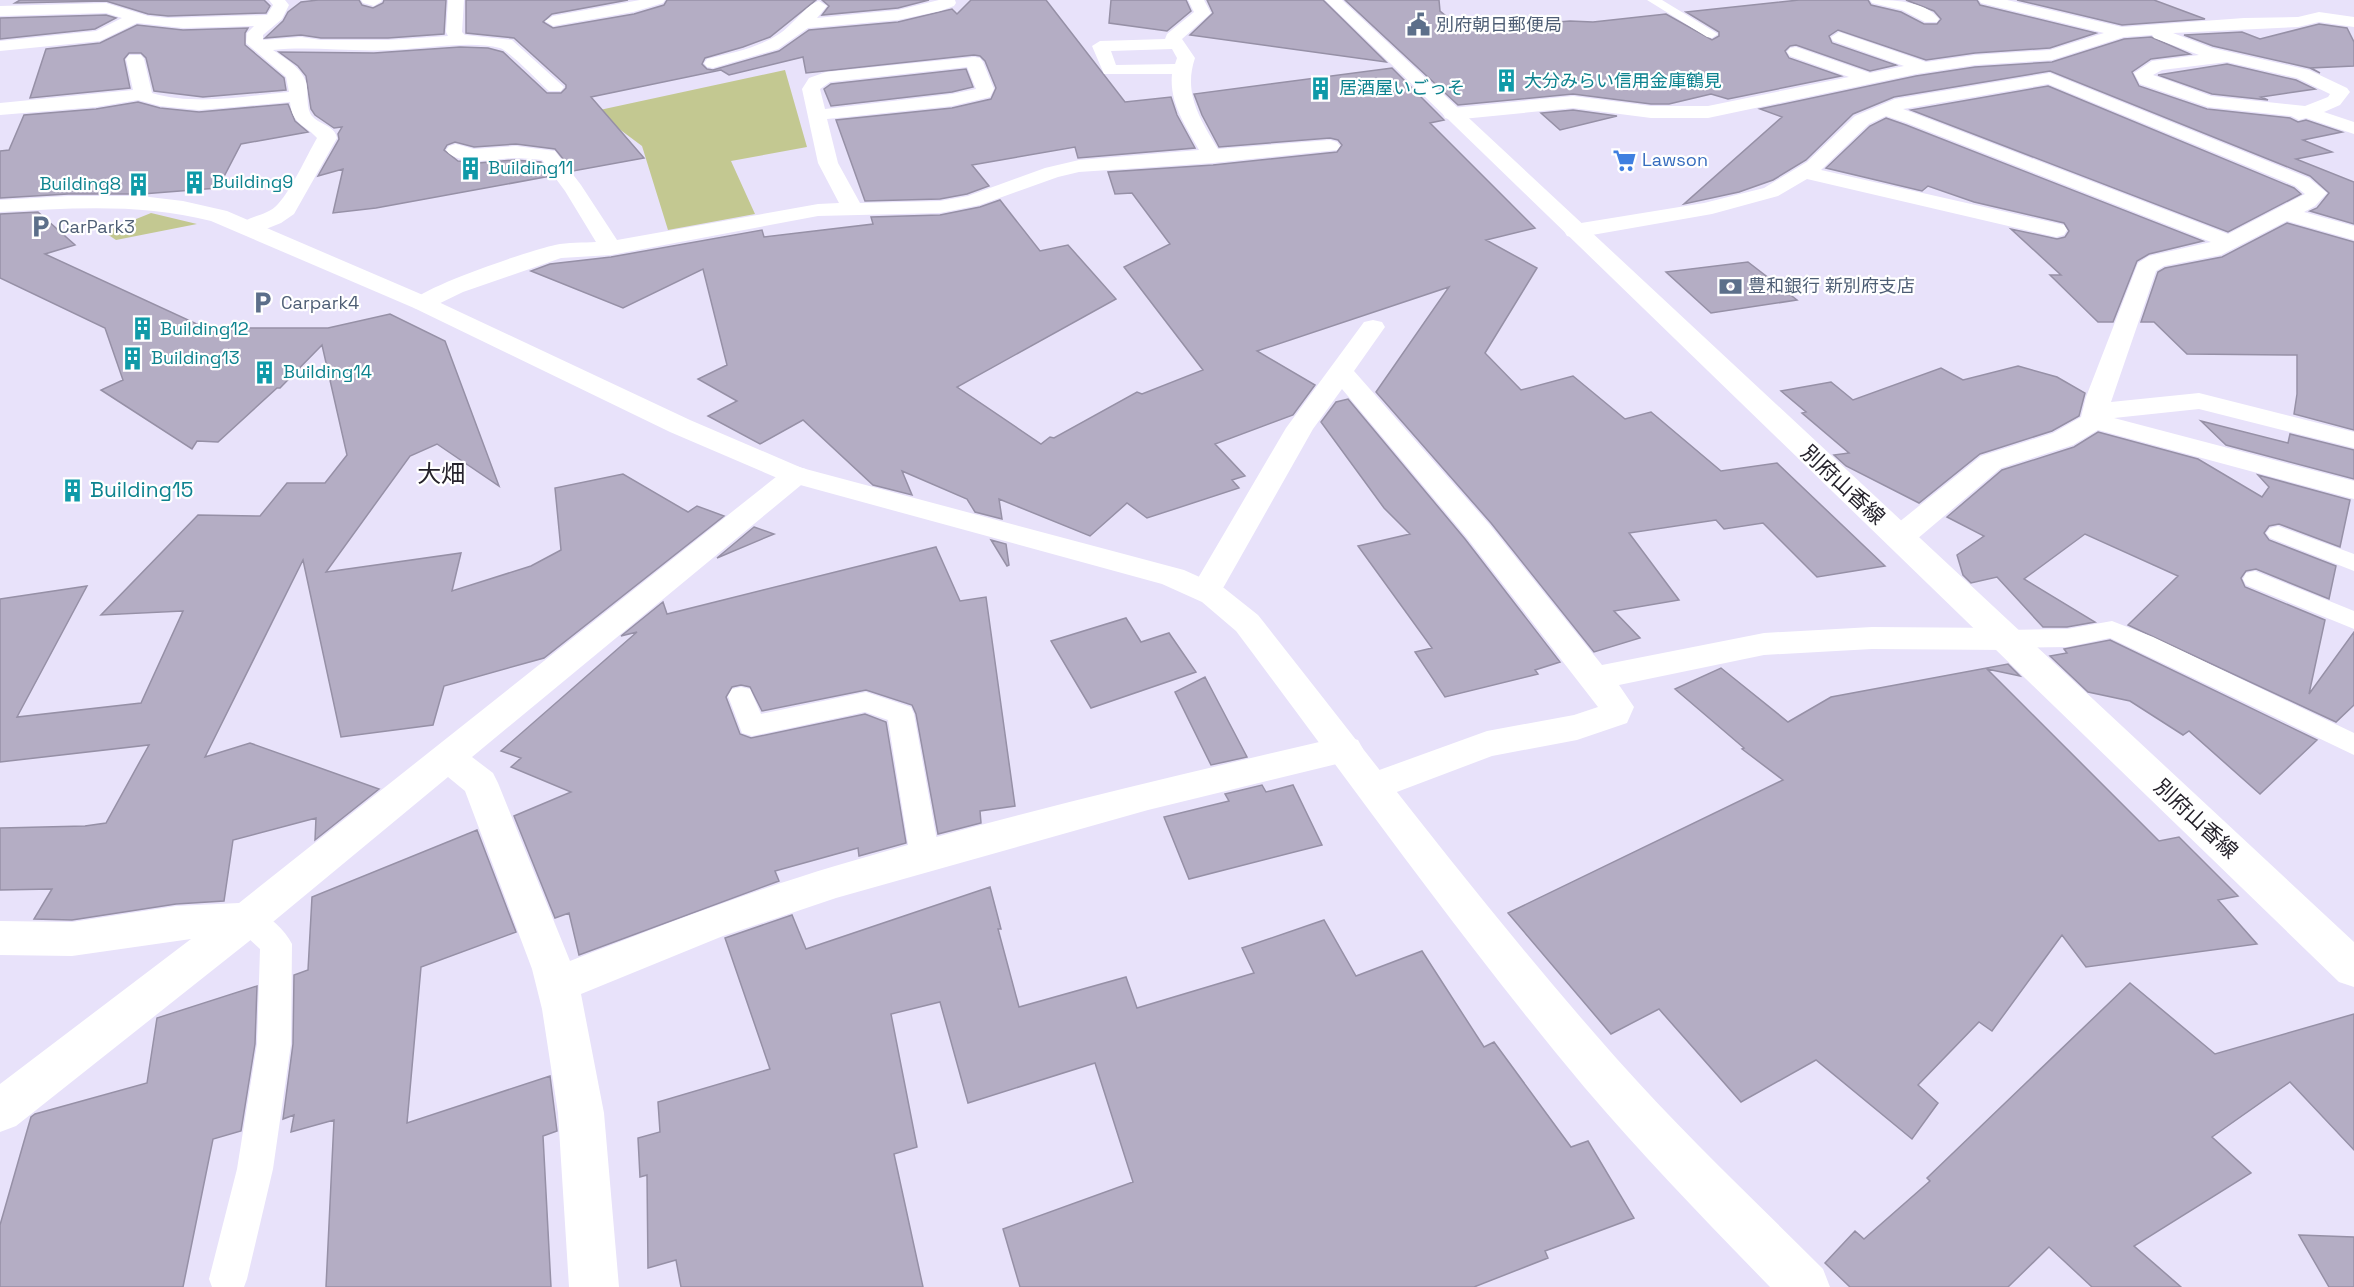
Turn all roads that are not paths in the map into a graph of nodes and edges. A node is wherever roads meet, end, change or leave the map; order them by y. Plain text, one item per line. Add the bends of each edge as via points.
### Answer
1 (10, 0) edge
2 (277, 0) edge
3 (456, 0) edge
4 (582, 0) edge
5 (657, 0) edge
6 (824, 0) edge
7 (947, 0) edge
8 (1196, 0) edge
9 (1333, 0) edge
10 (1653, 0) edge
11 (1878, 0) edge
12 (1987, 0) edge
13 (0, 5) edge
14 (2354, 5) edge
15 (0, 11) edge
16 (593, 13) junction
17 (2319, 17) junction
18 (133, 19) junction
19 (1930, 19) dead end
20 (272, 20) junction
21 (553, 21) dead end
22 (2354, 22) edge
23 (805, 23) junction
24 (2150, 30) junction
25 (2122, 32) junction
26 (1712, 34) dead end
27 (1839, 37) dead end
28 (460, 40) junction
29 (1175, 44) junction
30 (0, 46) edge
31 (257, 46) junction
32 (1796, 52) dead end
33 (2225, 57) junction
34 (135, 59) dead end
35 (713, 63) dead end
36 (1925, 68) junction
37 (1180, 69) junction
38 (1870, 79) junction
39 (555, 87) dead end
40 (143, 93) junction
41 (299, 96) junction
42 (0, 109) edge
43 (1885, 110) junction
44 (2307, 112) junction
45 (1452, 114) junction
46 (817, 115) junction
47 (2242, 125) dead end
48 (2354, 128) edge
49 (2221, 129) dead end
50 (2188, 135) junction
51 (1330, 146) dead end
52 (456, 150) dead end
53 (1213, 157) junction
54 (1804, 172) junction
55 (0, 206) edge
56 (853, 209) junction
57 (2285, 214) junction
58 (248, 228) junction
59 (2056, 230) dead end
60 (1575, 231) junction
61 (2354, 233) edge
62 (2230, 242) junction
63 (611, 248) junction
64 (422, 303) junction
65 (1373, 327) dead end
66 (1341, 372) junction
67 (2095, 417) junction
68 (2354, 440) edge
69 (796, 475) junction
70 (2354, 490) edge
71 (2278, 533) dead end
72 (1899, 538) junction
73 (2354, 563) edge
74 (2255, 579) dead end
75 (1207, 590) junction
76 (2354, 621) edge
77 (2006, 639) junction
78 (1595, 678) junction
79 (741, 696) dead end
80 (2354, 745) edge
81 (1345, 749) junction
82 (447, 757) junction
83 (1373, 787) junction
84 (926, 857) junction
85 (248, 919) junction
86 (0, 938) edge
87 (2354, 969) edge
88 (556, 985) junction
89 (4, 1115) edge
90 (228, 1279) dead end
91 (594, 1287) edge
92 (1805, 1287) edge

1 - 13 street
2 - 20 street via 281,5
3 - 28 street via 454,32
4 - 16 street
5 - 16 street
6 - 23 street
7 - 23 street via 937,8
8 - 29 street via 1203,13 1173,38
9 - 45 street, 別府山香線
10 - 26 lane
11 - 19 street via 1907,7
12 - 25 street
14 - 17 street via 2320,8 2314,12
15 - 18 street via 106,8 120,10
16 - 21 street
17 - 22 street
17 - 24 street via 2298,22
18 - 20 street via 155,23
18 - 30 street via 100,36
20 - 31 street via 255,33
23 - 35 street via 772,47
24 - 25 street
24 - 33 street
25 - 36 street via 2052,55
27 - 36 street
28 - 31 street
28 - 39 street via 506,44
29 - 37 street via 1186,58
29 - 37 street via 1100,46 1110,70
31 - 41 street via 293,74
32 - 38 street
33 - 44 street via 2303,74 2341,92 2334,101
33 - 44 street via 2158,64 2143,73 2146,80 2208,101
34 - 40 street
36 - 38 street
37 - 53 street via 1180,98
38 - 45 street via 1708,112 1651,112 1573,102
40 - 41 street via 158,102 179,103
40 - 42 street
41 - 58 street via 300,111 306,121 327,134 326,143 286,210
43 - 50 street via 1902,103 2050,78
43 - 54 street via 1862,120
43 - 62 street
44 - 47 street
44 - 48 street
45 - 60 street, 別府山香線
46 - 46 street via 812,89 815,82 826,77 974,62 985,89 984,93 952,100
46 - 56 street via 828,163
49 - 50 street
50 - 57 street via 2302,182 2317,193
51 - 53 street
52 - 63 street via 473,155 548,155
53 - 56 street via 1079,166 973,201 940,207
54 - 59 street
54 - 60 street via 1771,192 1704,209
55 - 58 street via 141,202 201,211
56 - 63 street via 818,210
57 - 61 street
57 - 62 street
58 - 64 street
60 - 72 street, 別府山香線
62 - 67 street via 2213,250 2157,261 2146,268
63 - 64 street via 558,251 455,287
64 - 69 street via 680,426
65 - 66 street
66 - 75 street via 1300,428
66 - 78 street via 1471,522
67 - 68 street via 2199,401
67 - 70 street
67 - 72 street via 2062,439 1991,462
69 - 75 street via 1173,577
69 - 82 street
71 - 73 lane
72 - 77 street, 別府山香線
74 - 76 lane
75 - 81 street via 1247,623
77 - 78 street via 1872,638 1764,644
77 - 80 lane via 2067,638 2112,629
77 - 87 street, 別府山香線
78 - 83 street via 1617,707 1608,718 1487,744
79 - 84 lane via 752,726 866,702 901,714
81 - 83 street
81 - 84 street via 1148,796
82 - 85 street
82 - 88 street via 480,783
83 - 92 street via 1602,1074
84 - 88 street via 722,920
85 - 86 street via 176,923 72,939
85 - 89 street
85 - 90 lane via 276,944 274,1044 255,1169
88 - 91 street via 581,1113

